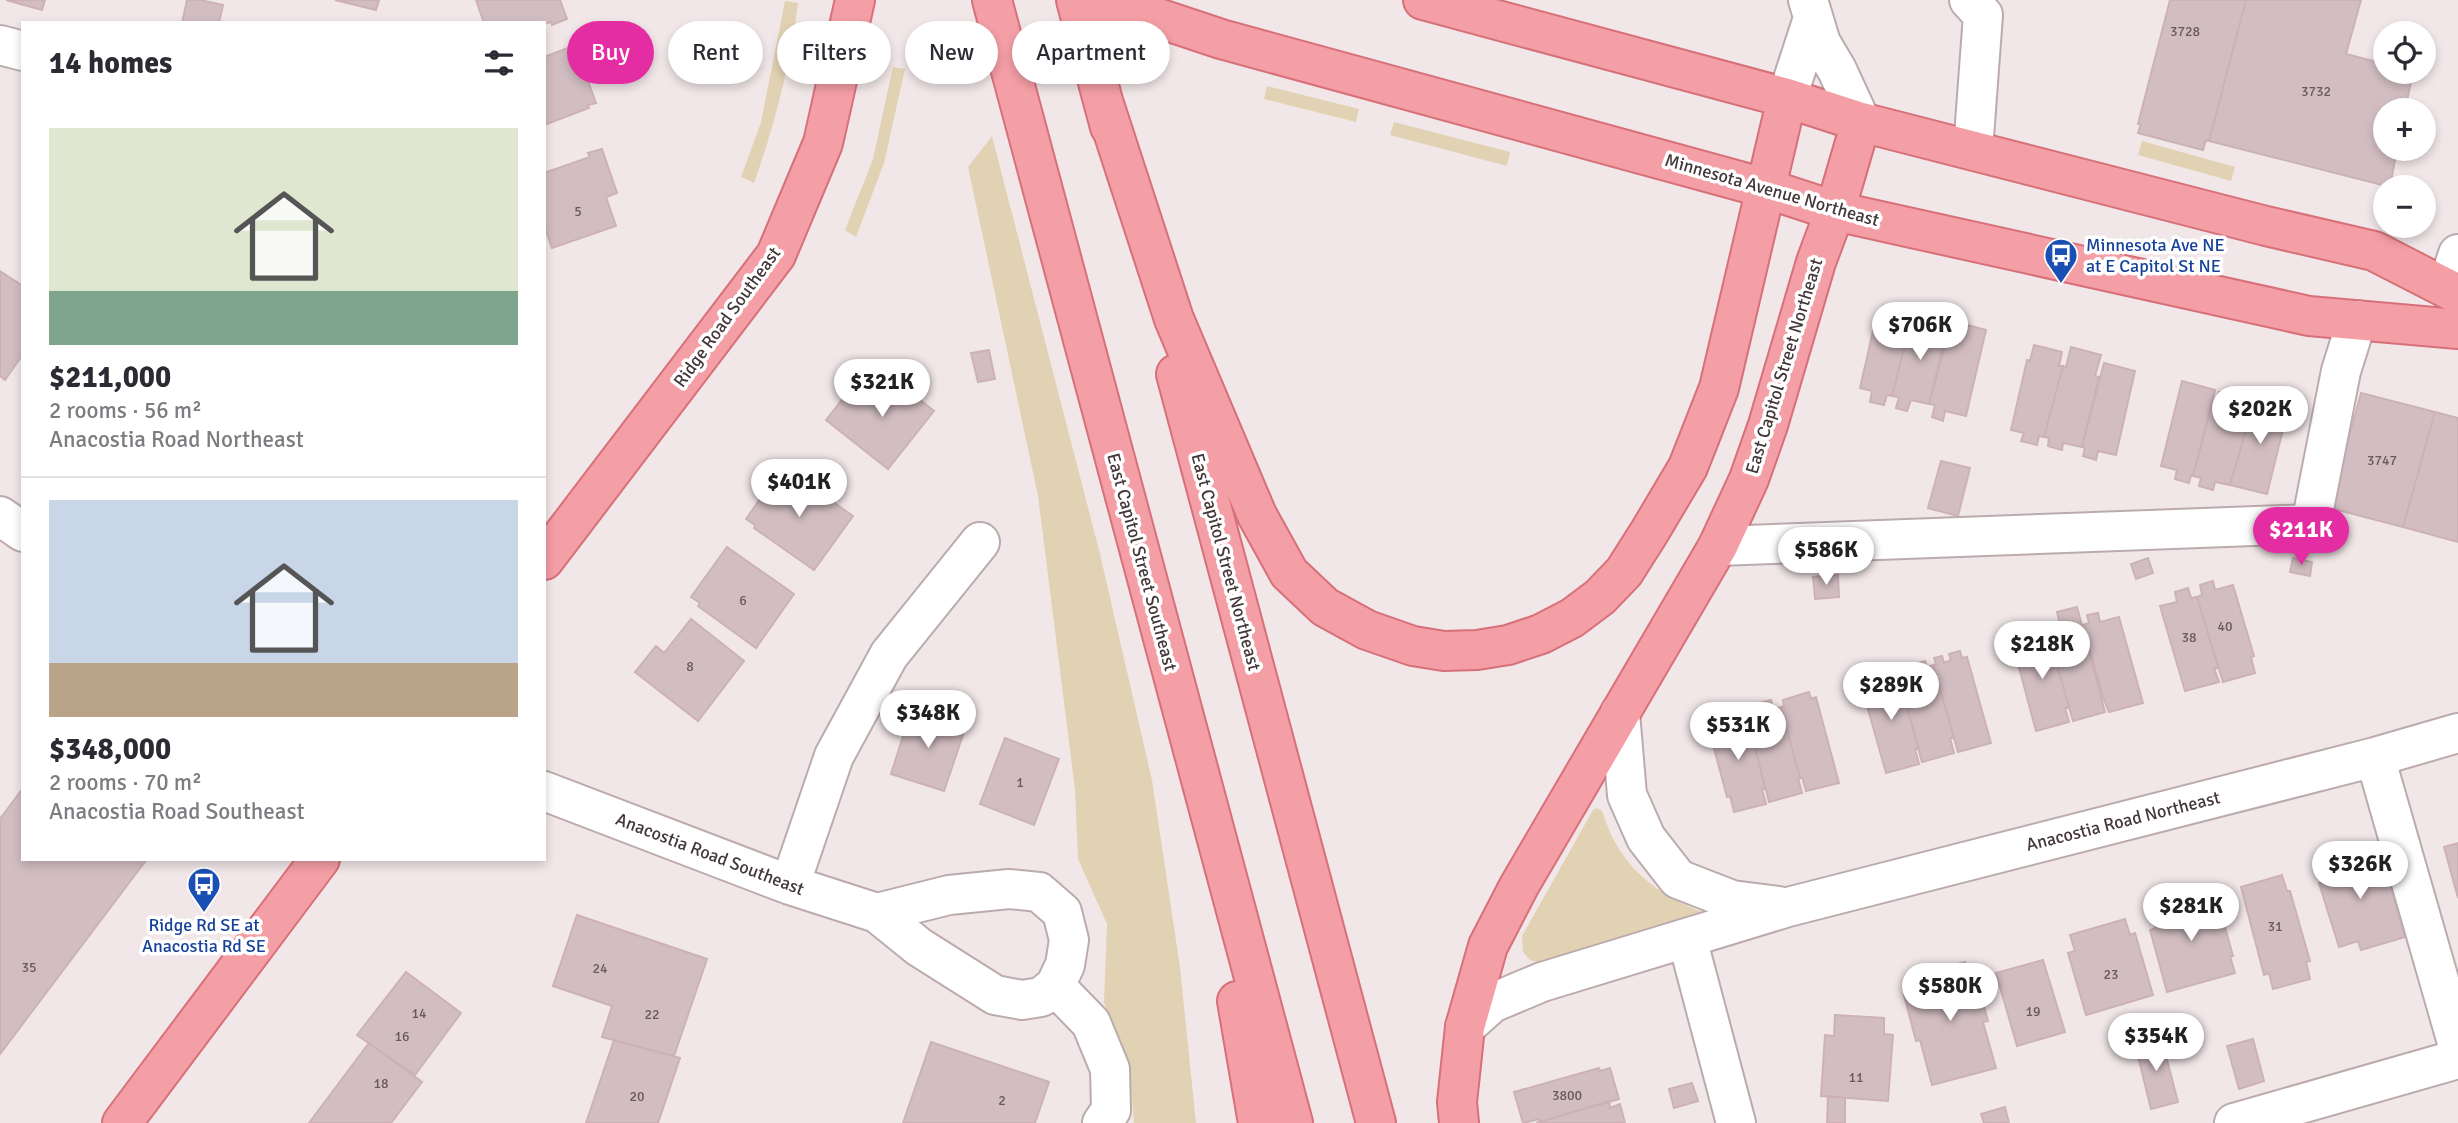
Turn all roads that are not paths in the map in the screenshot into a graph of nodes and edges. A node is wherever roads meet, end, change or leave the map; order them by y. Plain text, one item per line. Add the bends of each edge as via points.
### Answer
1 (855, 0) edge
2 (992, 0) edge
3 (1076, 0) edge
4 (1097, 0) edge
5 (1423, 0) edge
6 (1969, 0) edge
7 (1810, 9) edge
8 (0, 45) edge
9 (21, 50) edge
10 (1787, 97) junction
11 (1103, 101) junction
12 (1861, 122) junction
13 (1973, 149) junction
14 (1765, 188) junction
15 (1835, 211) junction
16 (2454, 278) edge
17 (2357, 320) junction
18 (2458, 329) edge
19 (0, 516) edge
20 (21, 531) edge
21 (980, 542) dead end
22 (1718, 546) junction
23 (546, 558) edge
24 (1620, 713) junction
25 (2458, 733) edge
26 (1192, 747) junction
27 (2375, 757) junction
28 (546, 792) edge
29 (318, 861) edge
30 (790, 885) junction
31 (1788, 907) junction
32 (877, 913) junction
33 (1687, 938) junction
34 (1055, 986) junction
35 (1465, 1027) junction
36 (2458, 1046) edge
37 (2458, 1059) edge
38 (122, 1123) edge
39 (1102, 1123) edge
40 (1258, 1123) edge
41 (1293, 1123) edge
42 (1376, 1123) edge
43 (1459, 1123) edge
44 (1736, 1123) edge
45 (2234, 1123) edge

1 - 23 main road, Ridge Road Southeast via 822,143 776,255
2 - 26 main road, East Capitol Street Southeast
3 - 11 main road, East Capitol Street Northeast
4 - 14 main road, Minnesota Avenue Northeast via 1221,39
5 - 10 main road
6 - 13 street via 1983,15
7 - 10 street
7 - 12 street via 1821,43
8 - 9 street
10 - 12 main road
10 - 14 main road
11 - 14 main road via 1174,319 1257,515 1289,573 1325,607 1367,630 1444,651 1508,645 1541,634 1572,618 1624,572 1688,467 1709,418
11 - 42 main road, East Capitol Street Northeast
12 - 13 main road
12 - 15 main road, East Capitol Street Northeast
13 - 16 main road via 2374,251
14 - 15 main road, Minnesota Avenue Northeast
15 - 17 main road, Minnesota Avenue Northeast via 2309,316
15 - 22 main road, East Capitol Street Northeast via 1768,425
17 - 18 main road, Minnesota Avenue Northeast
17 - 22 street via 2341,371 2311,524
19 - 20 street
21 - 30 street via 889,655 834,756
22 - 24 main road, East Capitol Street Northeast
24 - 31 street, Anacostia Road Northeast via 1627,795 1646,838 1678,879 1732,900
24 - 35 main road, East Capitol Street Northeast via 1488,946
25 - 27 street, Anacostia Road Northeast
26 - 40 main road
26 - 41 main road, East Capitol Street Southeast
27 - 31 street, Anacostia Road Northeast
27 - 36 street
28 - 30 street, Anacostia Road Southeast
29 - 38 main road
30 - 32 street, Anacostia Road Southeast
31 - 33 street, Anacostia Road Northeast
32 - 34 street, Anacostia Road Southeast via 919,947 995,995 1022,1000 1041,996
32 - 34 street via 949,895 1039,891 1062,912 1069,940
33 - 35 street, Anacostia Road Northeast via 1542,982 1492,1003
33 - 44 street
34 - 39 street via 1091,1023 1110,1069 1111,1110
35 - 43 main road, East Capitol Street Northeast
37 - 45 street

